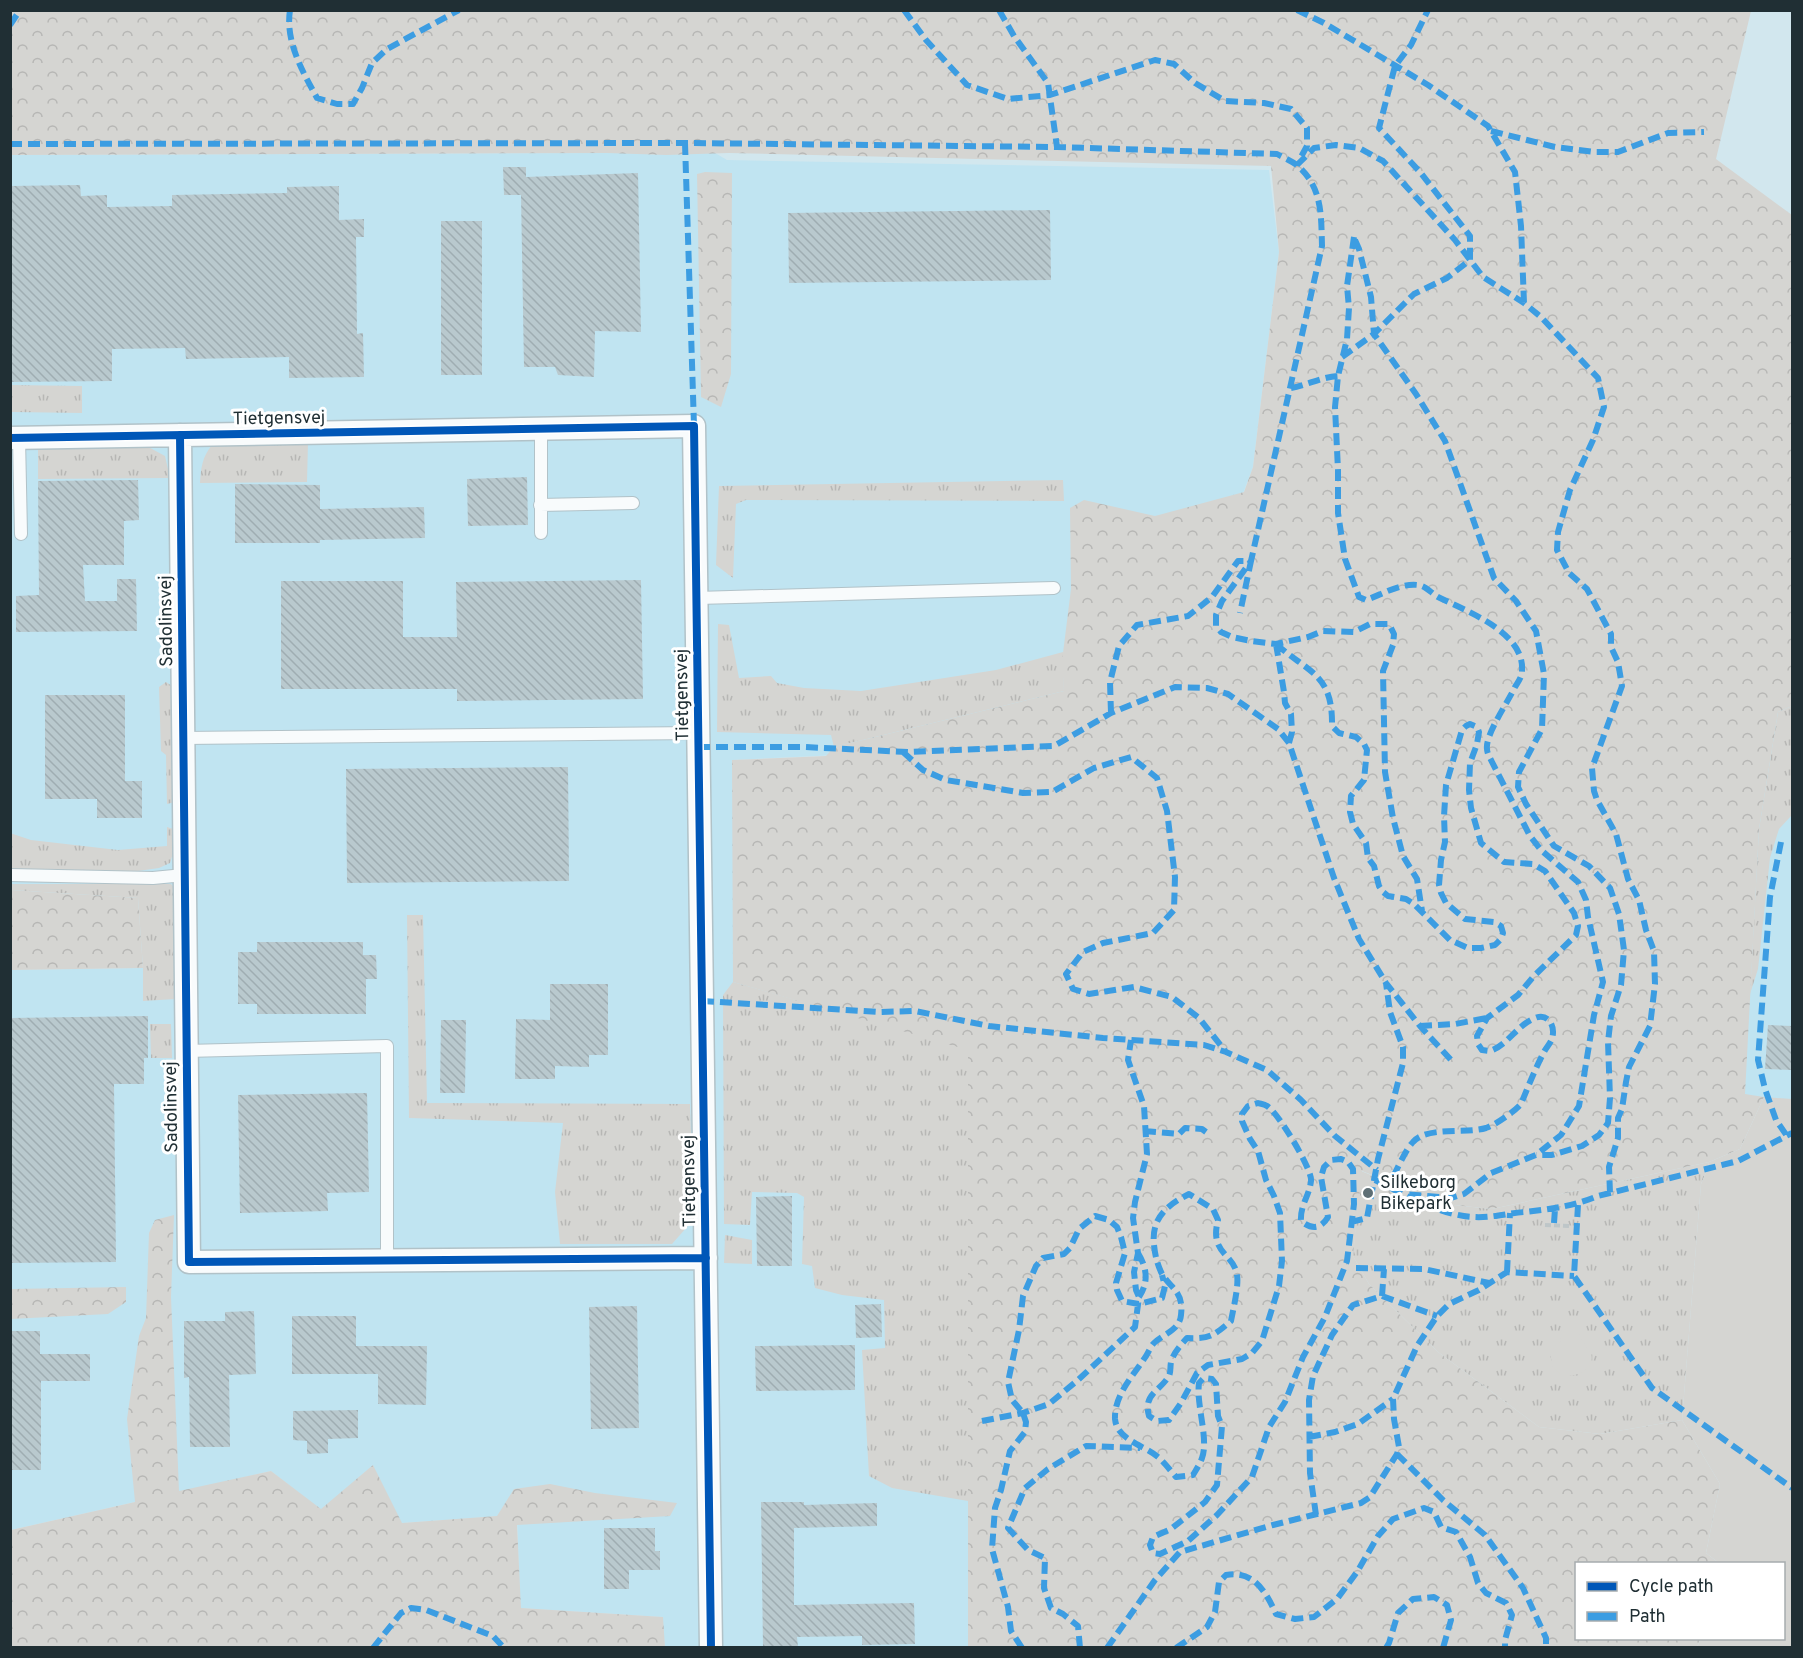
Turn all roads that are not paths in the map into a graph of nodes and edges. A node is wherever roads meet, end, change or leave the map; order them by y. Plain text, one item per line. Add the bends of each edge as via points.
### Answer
1 (541, 429) junction
2 (180, 435) junction
3 (15, 438) edge
4 (633, 503) dead end
5 (540, 505) junction
6 (541, 533) dead end
7 (21, 534) dead end
8 (1054, 588) dead end
9 (697, 598) junction
10 (699, 733) junction
11 (183, 738) junction
12 (10, 875) edge
13 (184, 875) junction
14 (186, 1051) junction
15 (706, 1258) junction
16 (387, 1261) junction
17 (711, 1647) edge

1 - 2 street, Tietgensvej
1 - 5 lane
1 - 9 street, Tietgensvej via 694,426
2 - 3 street, Tietgensvej
2 - 11 street, Sadolinsvej
3 - 7 lane
4 - 5 lane
5 - 6 lane
8 - 9 lane
9 - 10 street, Tietgensvej
10 - 11 lane
10 - 15 street, Tietgensvej
11 - 13 street, Sadolinsvej
12 - 13 lane
13 - 14 street, Sadolinsvej
14 - 16 street, Sadolinsvej via 189,1262
14 - 16 lane via 387,1047
15 - 16 street, Sadolinsvej
15 - 17 street, Tietgensvej

